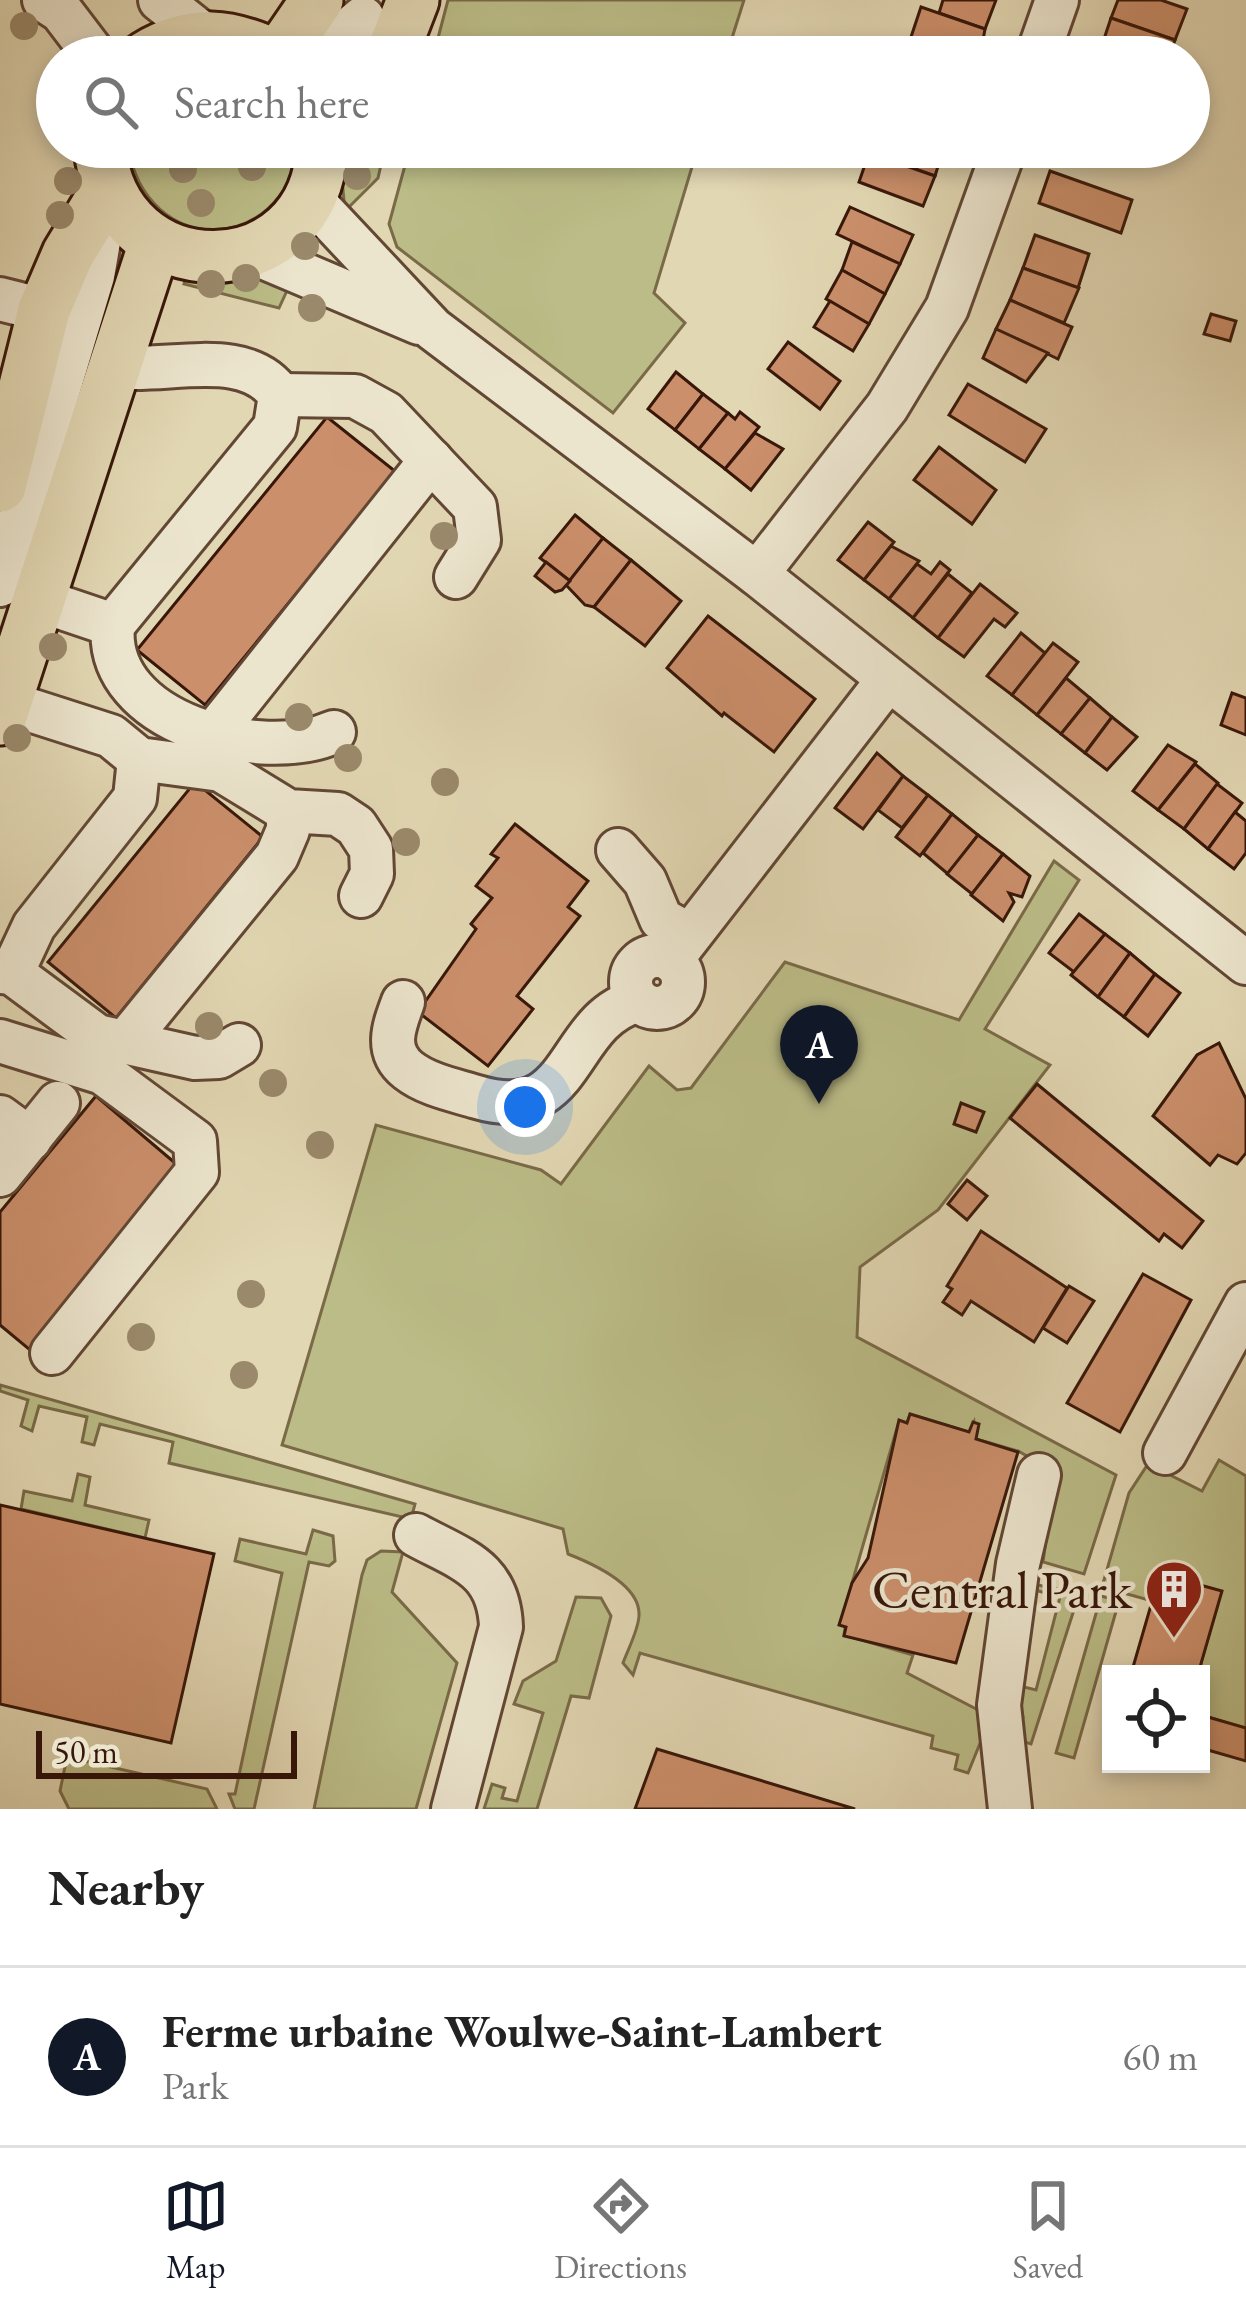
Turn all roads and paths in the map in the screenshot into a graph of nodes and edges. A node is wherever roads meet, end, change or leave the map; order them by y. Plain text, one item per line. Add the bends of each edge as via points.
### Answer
1 (44, 0) edge
2 (160, 0) edge
3 (413, 0) edge
4 (1057, 0) edge
5 (359, 26) edge
6 (204, 35) junction
7 (80, 36) edge
8 (200, 36) edge
9 (212, 36) edge
10 (1044, 36) edge
11 (104, 168) edge
12 (104, 168) edge
13 (104, 168) edge
14 (317, 168) edge
15 (324, 168) edge
16 (997, 168) edge
17 (155, 243) junction
18 (249, 251) junction
19 (22, 304) edge
20 (433, 329) junction
21 (114, 367) junction
22 (280, 395) junction
23 (431, 460) junction
24 (0, 485) edge
25 (757, 574) junction
26 (456, 577) dead end
27 (20, 592) edge
28 (113, 625) junction
29 (887, 680) junction
30 (3, 710) edge
31 (334, 731) dead end
32 (214, 733) junction
33 (139, 759) junction
34 (288, 811) junction
35 (618, 850) dead end
36 (361, 896) dead end
37 (680, 947) junction
38 (1246, 963) edge
39 (6, 972) edge
40 (403, 1002) dead end
41 (127, 1040) junction
42 (0, 1041) edge
43 (239, 1045) dead end
44 (58, 1103) dead end
45 (15, 1128) edge
46 (0, 1175) edge
47 (1246, 1304) edge
48 (52, 1352) dead end
49 (1165, 1453) dead end
50 (1039, 1475) dead end
51 (416, 1535) dead end
52 (453, 1809) edge
53 (1011, 1809) edge
54 (1046, 1809) edge

1 - 7 street
2 - 6 street
3 - 5 main road
4 - 10 street
6 - 8 main road
6 - 9 main road
11 - 17 main road via 127,219
12 - 19 main road via 68,254
13 - 27 street via 93,276
14 - 18 main road via 279,234
15 - 20 street
16 - 25 street via 947,308 887,407
17 - 18 main road via 210,258
17 - 21 main road
18 - 20 street
19 - 24 main road
20 - 25 street
21 - 22 street via 243,365 268,377
21 - 27 main road
22 - 23 street via 355,396 386,413
22 - 28 street via 275,427
23 - 26 street via 475,507 479,541
23 - 32 street
25 - 29 street
27 - 28 street
27 - 30 main road
28 - 32 street via 111,646 124,679 184,729
29 - 37 street
29 - 38 street
30 - 33 street via 111,736
31 - 32 street via 282,746
33 - 34 street via 221,770
33 - 39 street via 135,798
34 - 36 street via 338,814 356,826 372,874
34 - 41 street via 277,856
35 - 37 street via 645,881
37 - 40 street via 677,999 658,1009 637,1001 607,1018 545,1095 509,1106 405,1069 393,1050
39 - 41 street via 98,1036
41 - 43 street via 195,1058
42 - 48 street via 104,1073 195,1141 197,1172
44 - 45 street
45 - 46 street
47 - 49 street
50 - 53 street via 999,1705
51 - 52 street via 478,1570 500,1600 501,1627
53 - 54 street

